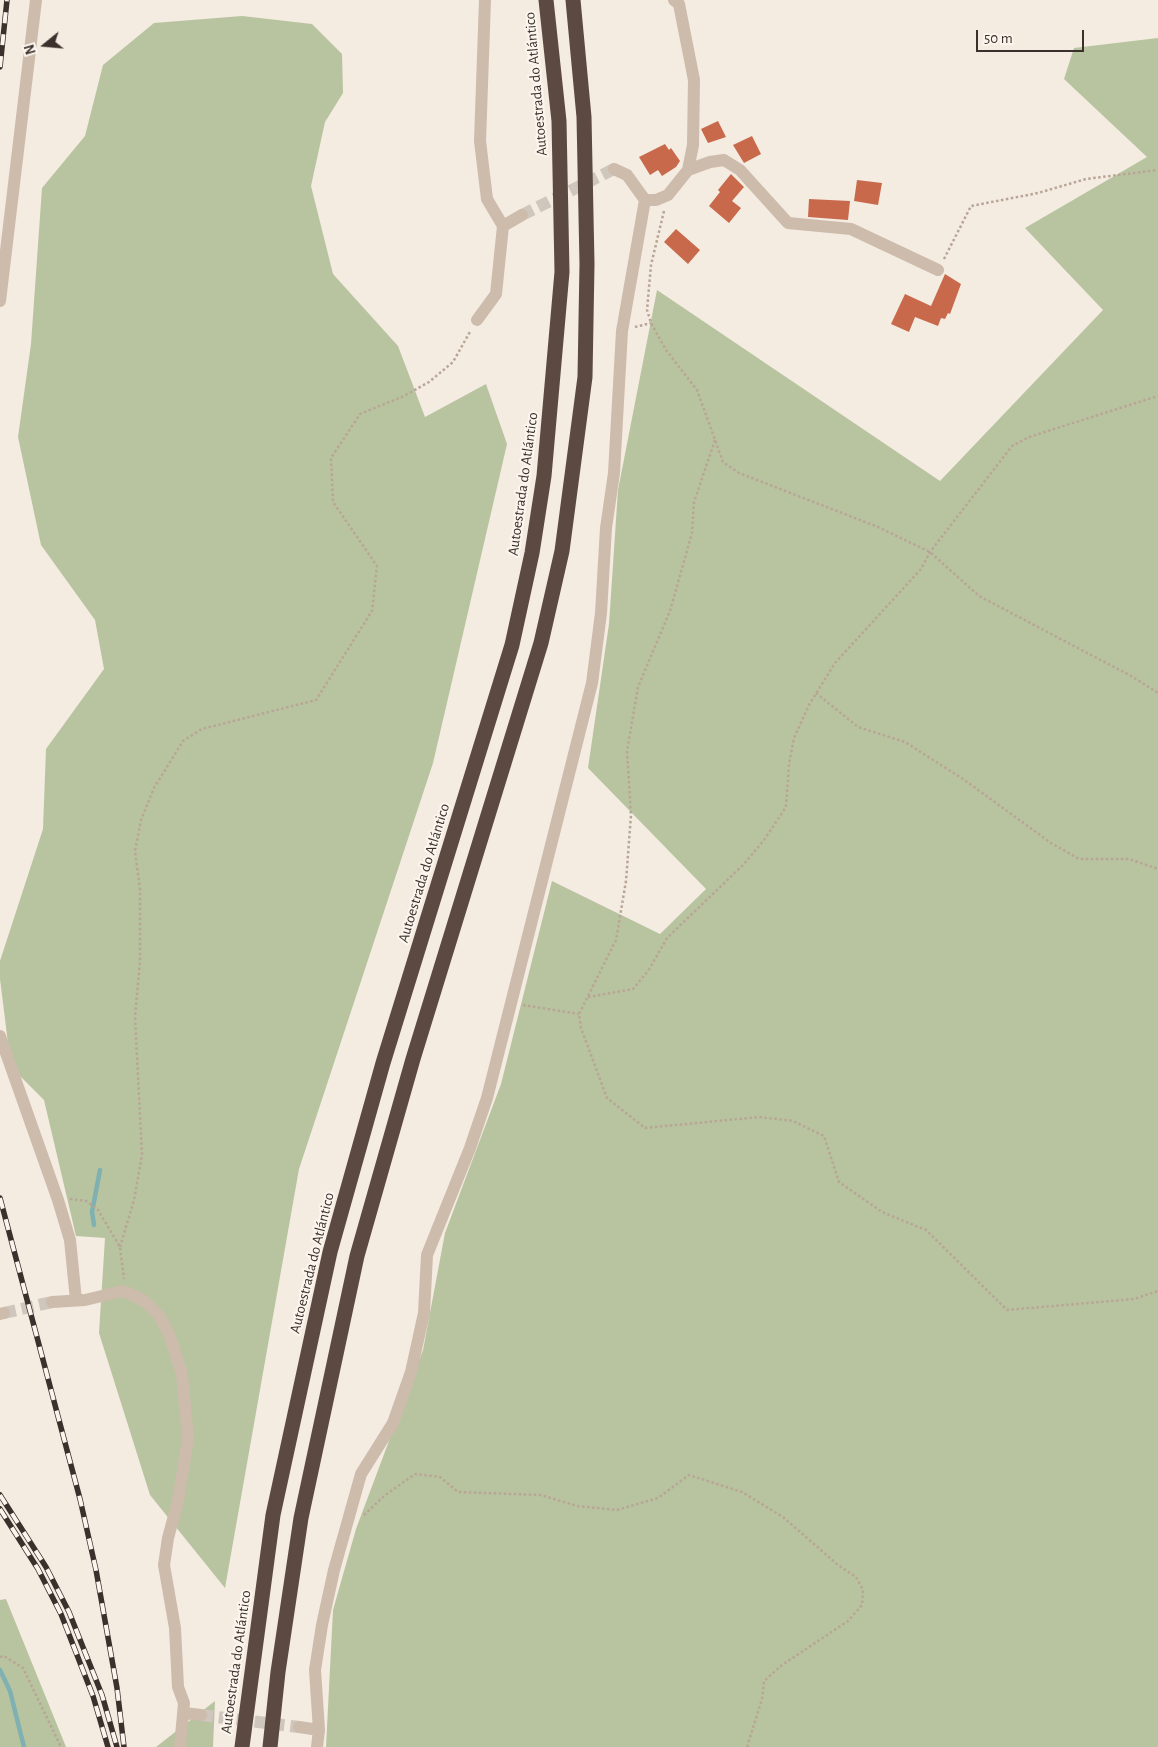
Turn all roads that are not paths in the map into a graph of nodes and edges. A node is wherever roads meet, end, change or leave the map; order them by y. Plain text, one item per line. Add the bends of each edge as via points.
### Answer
1 (36, 0) edge
2 (485, 0) edge
3 (546, 0) edge
4 (573, 0) edge
5 (674, 0) edge
6 (614, 169) dead end
7 (688, 170) junction
8 (645, 200) junction
9 (522, 215) tunnel mouth
10 (503, 226) junction
11 (938, 270) road end
12 (0, 302) edge
13 (477, 320) road end
14 (0, 1036) edge
15 (81, 1300) junction
16 (52, 1302) tunnel mouth
17 (184, 1713) junction
18 (201, 1715) tunnel mouth
19 (299, 1727) tunnel mouth
20 (319, 1730) junction
21 (180, 1747) edge
22 (242, 1747) edge
23 (270, 1747) edge
24 (317, 1747) edge

1 - 12 street
2 - 10 street via 480,142 487,199
3 - 22 highway, Autoestrada do Atlántico via 559,121 562,272 544,476 532,553 512,645 383,1063 330,1252 274,1516
4 - 23 highway via 584,117 585,377 562,551 541,643 413,1059 357,1256 301,1518
5 - 7 street via 679,4 694,80 693,145
6 - 8 street via 627,175
7 - 8 street via 668,195
7 - 11 street via 724,160 740,170 788,223 851,229
8 - 20 street via 622,331 614,473 592,683 487,1098 427,1255 424,1313 411,1372 393,1423 361,1474 334,1570 315,1670
9 - 10 street
10 - 13 street via 496,294
14 - 15 street via 63,1216
15 - 16 street
15 - 17 street via 123,1291 147,1303 169,1334 182,1374 188,1438 164,1565
17 - 18 street
17 - 21 street
19 - 20 street
20 - 24 street

